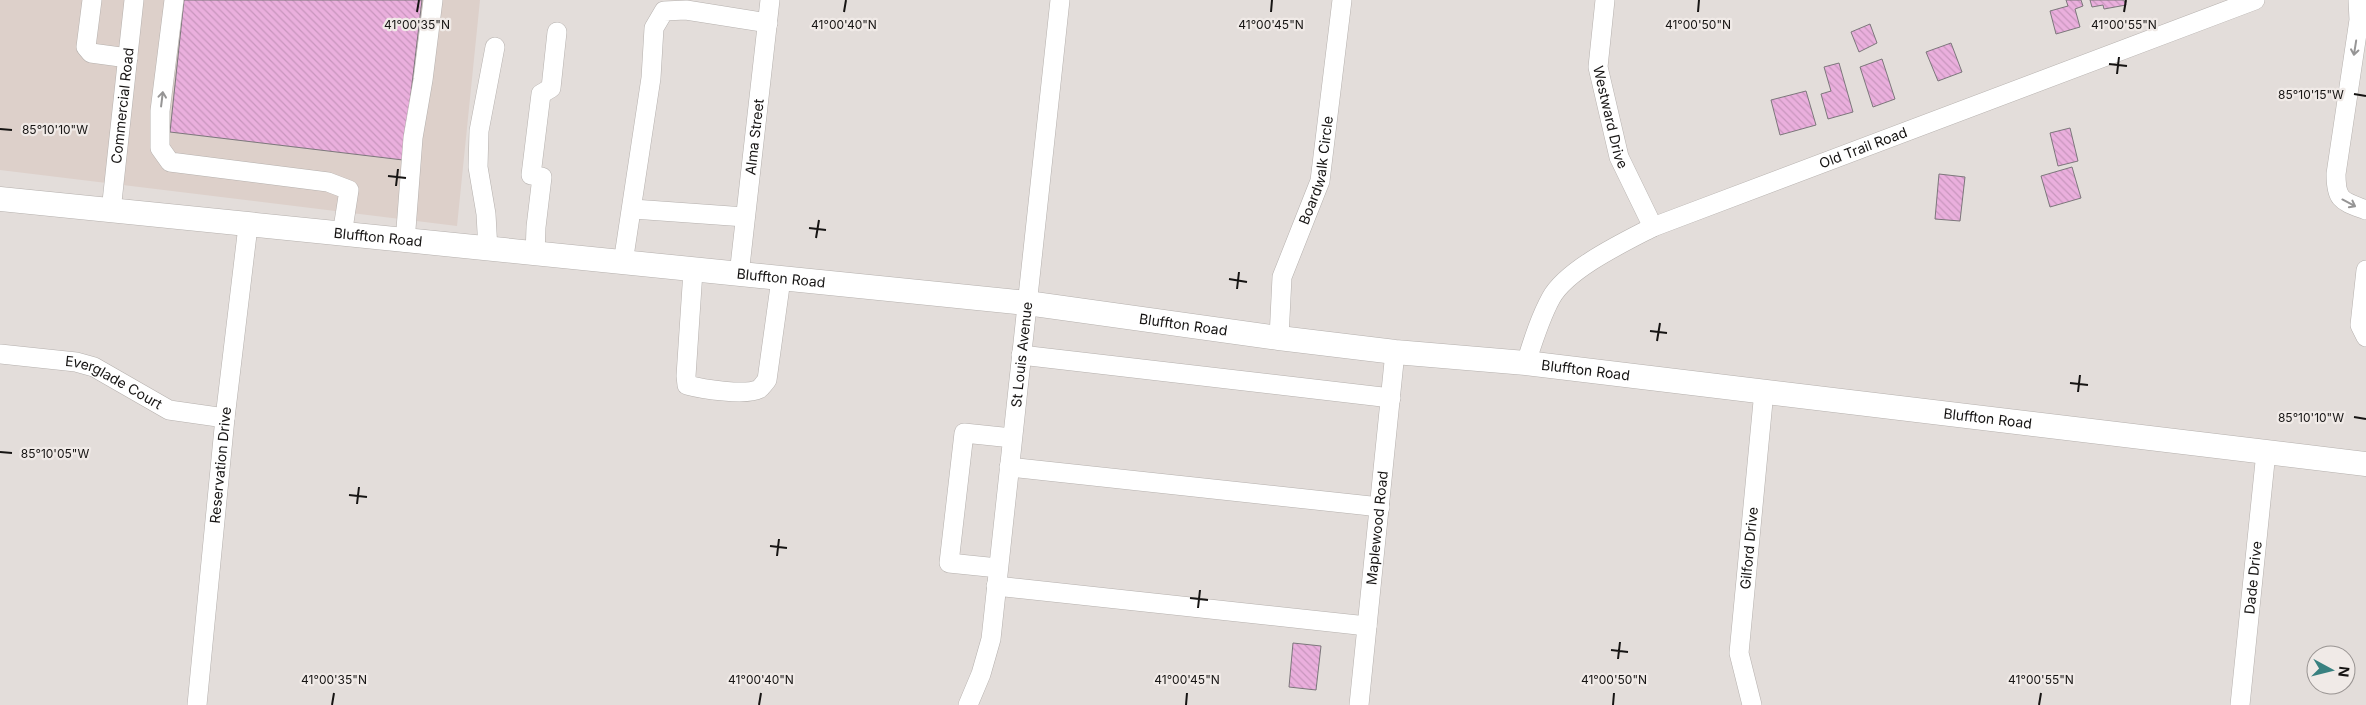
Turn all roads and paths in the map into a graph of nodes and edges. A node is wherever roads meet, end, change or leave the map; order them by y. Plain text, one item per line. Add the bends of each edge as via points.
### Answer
1 (92, 0) edge
2 (134, 0) edge
3 (174, 0) edge
4 (433, 0) edge
5 (770, 0) edge
6 (1060, 0) edge
7 (1342, 0) edge
8 (1605, 0) edge
9 (2255, 0) edge
10 (2358, 0) edge
11 (768, 23) junction
12 (557, 32) dead end
13 (495, 47) dead end
14 (128, 58) junction
15 (0, 199) edge
16 (632, 209) junction
17 (2366, 210) edge
18 (111, 211) junction
19 (746, 217) junction
20 (248, 226) junction
21 (1653, 227) junction
22 (342, 235) junction
23 (405, 242) junction
24 (488, 250) junction
25 (535, 255) junction
26 (623, 263) junction
27 (694, 270) junction
28 (739, 275) junction
29 (781, 279) junction
30 (2365, 279) edge
31 (1026, 303) junction
32 (2366, 337) edge
33 (1279, 338) junction
34 (1396, 352) junction
35 (0, 354) edge
36 (1021, 355) junction
37 (1526, 362) junction
38 (1764, 391) junction
39 (1391, 398) junction
40 (225, 418) junction
41 (1012, 438) junction
42 (2266, 452) junction
43 (2366, 464) edge
44 (1009, 467) junction
45 (1380, 507) junction
46 (998, 568) junction
47 (996, 586) junction
48 (1367, 626) junction
49 (197, 705) edge
50 (968, 705) edge
51 (1359, 705) edge
52 (1752, 705) edge
53 (2240, 705) edge

1 - 14 street via 86,46 90,53
2 - 14 street, Commercial Road
22 -> 3 street via 349,190 328,182 170,162 160,148 160,111
4 - 23 street via 413,138
5 - 11 street, Alma Street
6 - 31 street, St Louis Avenue
7 - 33 street, Boardwalk Circle via 1320,181 1282,277
8 - 21 street, Westward Drive via 1598,67 1619,157
9 - 21 street, Old Trail Road
10 -> 17 street via 2359,20 2336,190 2344,202
11 - 16 street via 686,10 664,11 654,28 651,78
11 - 19 street, Alma Street
12 - 25 street via 551,88 540,94 531,175 542,177
13 - 24 street via 480,131 478,166
14 - 18 street, Commercial Road
15 - 18 main road, Bluffton Road
16 - 19 street
16 - 26 street
18 - 20 main road, Bluffton Road
19 - 28 street, Alma Street
20 - 22 main road, Bluffton Road
20 - 40 street, Reservation Drive
21 - 37 street, Old Trail Road via 1579,269 1552,296
22 - 23 main road, Bluffton Road
23 - 24 main road, Bluffton Road
24 - 25 main road, Bluffton Road
25 - 26 main road, Bluffton Road
26 - 27 main road, Bluffton Road
27 - 28 main road, Bluffton Road
27 - 29 street via 686,376 687,385 699,388 751,392 761,388 767,380
28 - 29 main road, Bluffton Road
29 - 31 main road, Bluffton Road
30 - 32 street via 2360,326
31 - 33 main road, Bluffton Road
31 - 36 street, St Louis Avenue
33 - 34 main road, Bluffton Road
34 - 37 main road, Bluffton Road
34 - 39 street, Maplewood Road
35 - 40 street, Everglade Court via 94,367 169,410
36 - 39 street
36 - 41 street, St Louis Avenue
37 - 38 main road, Bluffton Road
38 - 42 main road, Bluffton Road
38 - 52 street, Gilford Drive via 1739,653
39 - 45 street, Maplewood Road
40 - 49 street, Reservation Drive
41 - 44 street, St Louis Avenue
41 - 46 street via 964,433 949,563
42 - 43 main road, Bluffton Road
42 - 53 street, Dade Drive
44 - 45 street
44 - 46 street, St Louis Avenue
45 - 48 street, Maplewood Road
46 - 47 street, St Louis Avenue
47 - 48 street
47 - 50 street, St Louis Avenue via 991,639
48 - 51 street, Maplewood Road

